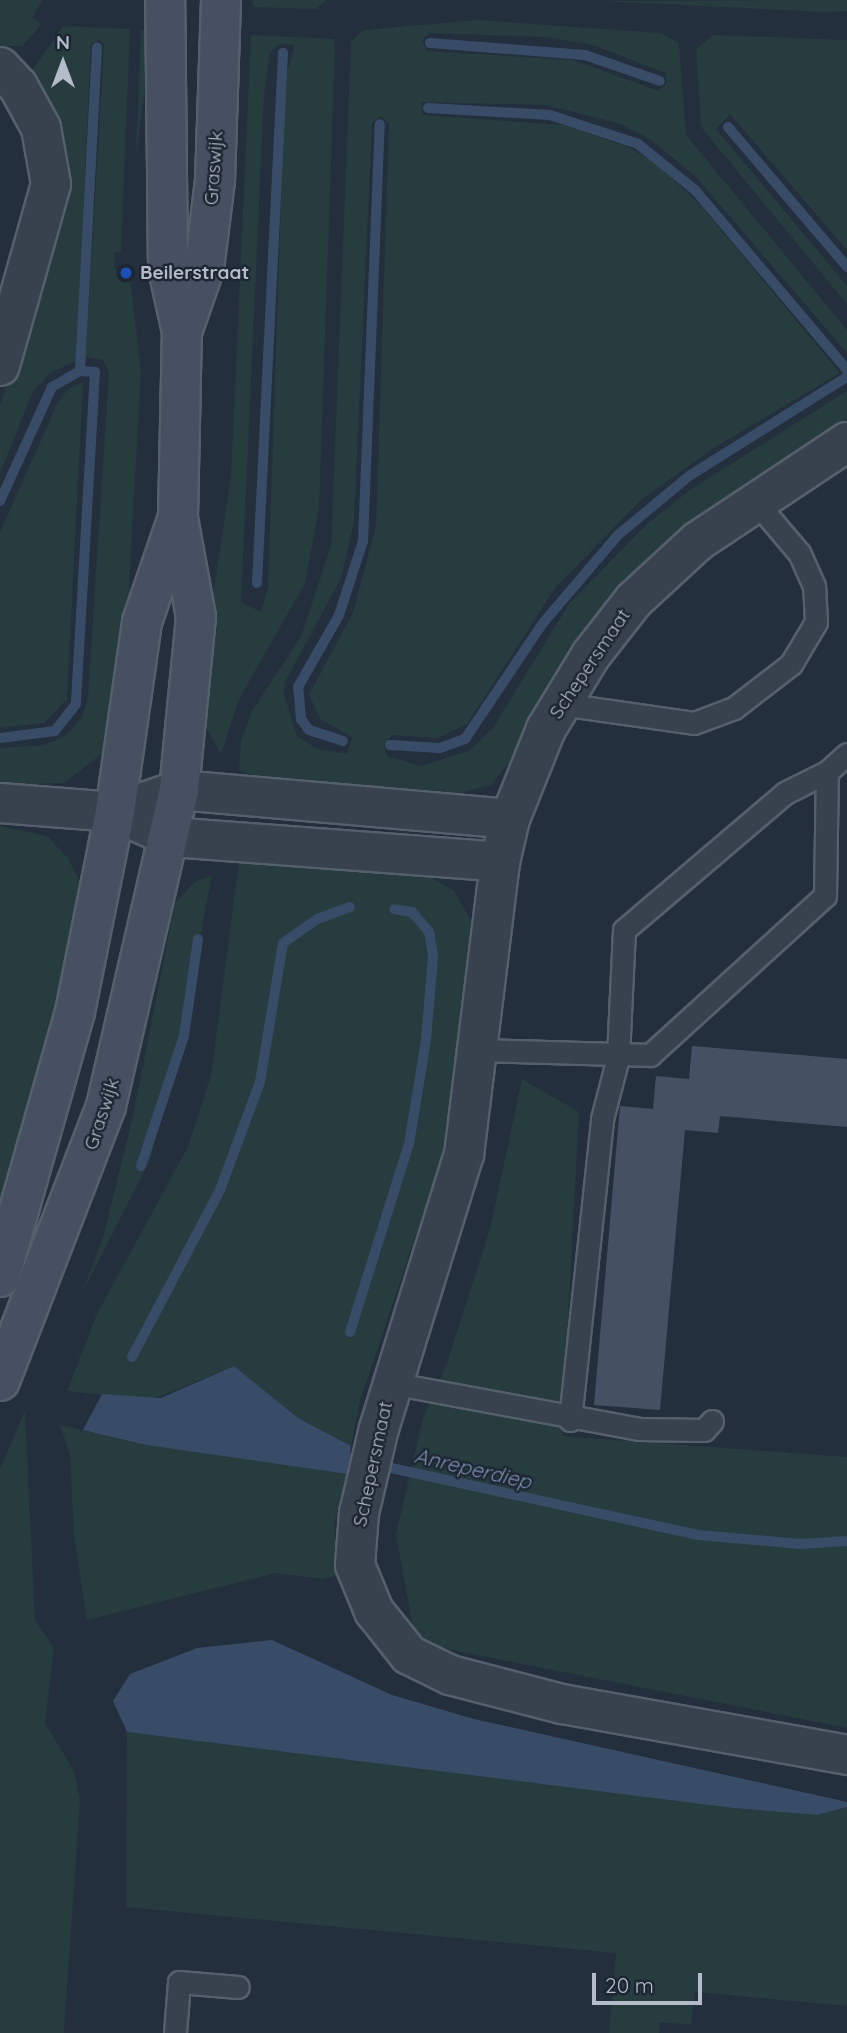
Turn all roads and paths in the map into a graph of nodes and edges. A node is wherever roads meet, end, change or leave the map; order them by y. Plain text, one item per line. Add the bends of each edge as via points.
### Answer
1 (164, 0) edge
2 (221, 0) edge
3 (2, 69) edge
4 (182, 332) junction
5 (0, 366) edge
6 (847, 442) edge
7 (756, 502) junction
8 (178, 517) junction
9 (561, 704) junction
10 (847, 754) edge
11 (827, 772) junction
12 (179, 790) junction
13 (0, 803) edge
14 (115, 812) junction
15 (510, 819) junction
16 (171, 837) junction
17 (500, 862) junction
18 (480, 1050) junction
19 (618, 1057) junction
20 (0, 1277) edge
21 (0, 1381) edge
22 (391, 1383) junction
23 (570, 1420) junction
24 (712, 1421) dead end
25 (847, 1755) edge
26 (238, 1987) dead end
27 (175, 2033) edge

1 - 4 main road, Graswijk via 168,269
2 - 4 main road, Graswijk via 215,181 204,269
3 - 5 street via 41,128 51,184
4 - 8 main road, Graswijk
6 - 7 street, Schepersmaat
7 - 9 street, Schepersmaat via 698,541 634,600
7 - 9 lane via 799,553 814,586 816,621 791,664 734,708 694,723
8 - 12 main road, Graswijk via 196,617
8 - 14 main road, Graswijk via 142,622
9 - 15 street, Schepersmaat
10 - 11 lane
11 - 19 lane via 785,793 624,930
11 - 19 lane via 825,896 650,1055
12 - 14 street
12 - 15 street
12 - 16 main road, Graswijk
13 - 14 street
14 - 16 street
14 - 20 main road, Graswijk via 72,1024
15 - 17 street, Schepersmaat
16 - 17 street
16 - 21 main road, Graswijk via 106,1106
17 - 18 street, Schepersmaat
18 - 19 lane
18 - 22 street, Schepersmaat via 464,1154
19 - 23 lane via 602,1119
22 - 23 lane
22 - 25 street, Schepersmaat via 359,1513 355,1564 374,1611 409,1655 450,1675 562,1704
23 - 24 lane via 691,1430 704,1430
26 - 27 lane via 179,1982

